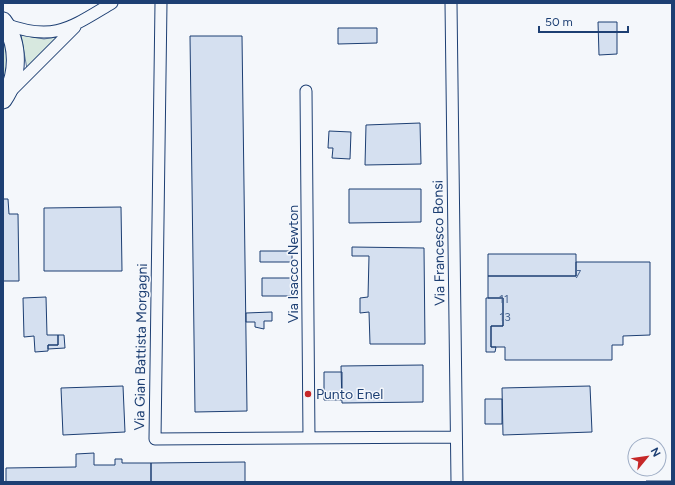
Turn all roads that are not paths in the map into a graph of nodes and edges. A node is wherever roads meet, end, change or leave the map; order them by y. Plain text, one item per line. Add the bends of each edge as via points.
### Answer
1 (112, 3) edge
2 (161, 3) edge
3 (451, 3) edge
4 (4, 22) edge
5 (79, 23) junction
6 (306, 91) dead end
7 (4, 97) edge
8 (456, 436) junction
9 (309, 438) junction
10 (457, 482) edge

1 - 5 street
2 - 9 street, Via Gian Battista Morgagni via 155,439
3 - 8 street, Via Francesco Bonsi
4 - 5 street via 33,33 64,29
4 - 7 main road via 13,44 15,59 14,76
5 - 7 street
6 - 9 street, Via Isacco Newton
8 - 9 street, Via Gian Battista Morgagni
8 - 10 street, Via Francesco Bonsi

